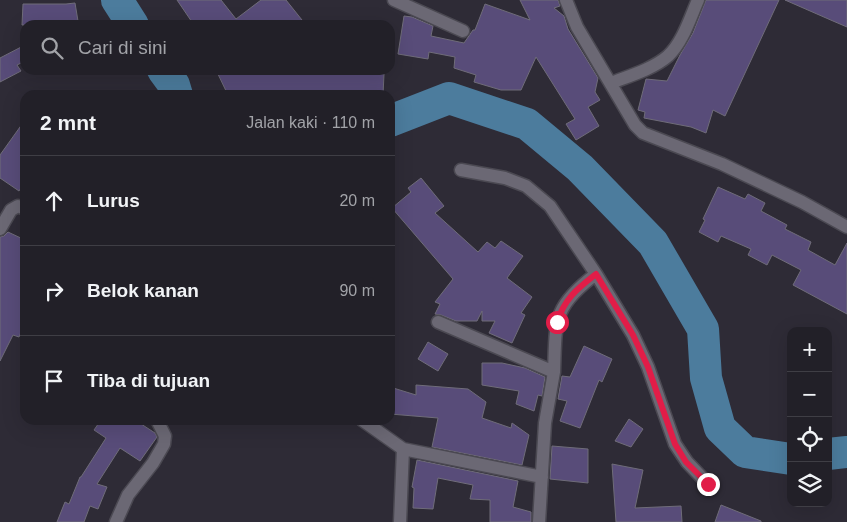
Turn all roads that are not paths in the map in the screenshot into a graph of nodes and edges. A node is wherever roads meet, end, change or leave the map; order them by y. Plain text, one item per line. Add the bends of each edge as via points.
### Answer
1 (394, 0) edge
2 (566, 0) edge
3 (698, 0) edge
4 (463, 30) dead end
5 (611, 84) junction
6 (461, 170) dead end
7 (20, 207) edge
8 (847, 227) edge
9 (0, 229) edge
10 (596, 274) junction
11 (438, 322) dead end
12 (554, 372) junction
13 (160, 425) edge
14 (369, 425) edge
15 (403, 448) junction
16 (542, 477) junction
17 (708, 484) dead end
18 (116, 522) edge
19 (400, 522) edge
20 (539, 522) edge

1 - 4 street
2 - 5 street
3 - 5 street via 679,42 669,55
5 - 8 street via 642,134 722,164
6 - 10 street via 505,178 526,186 550,206
7 - 9 street via 14,207
10 - 12 street via 570,295 562,308 557,322
10 - 17 street via 633,335 648,367 675,444 686,462
11 - 12 street
12 - 16 street via 545,423
13 - 18 street via 165,436 164,444 128,495
14 - 15 street
15 - 16 street
15 - 19 street
16 - 20 street

